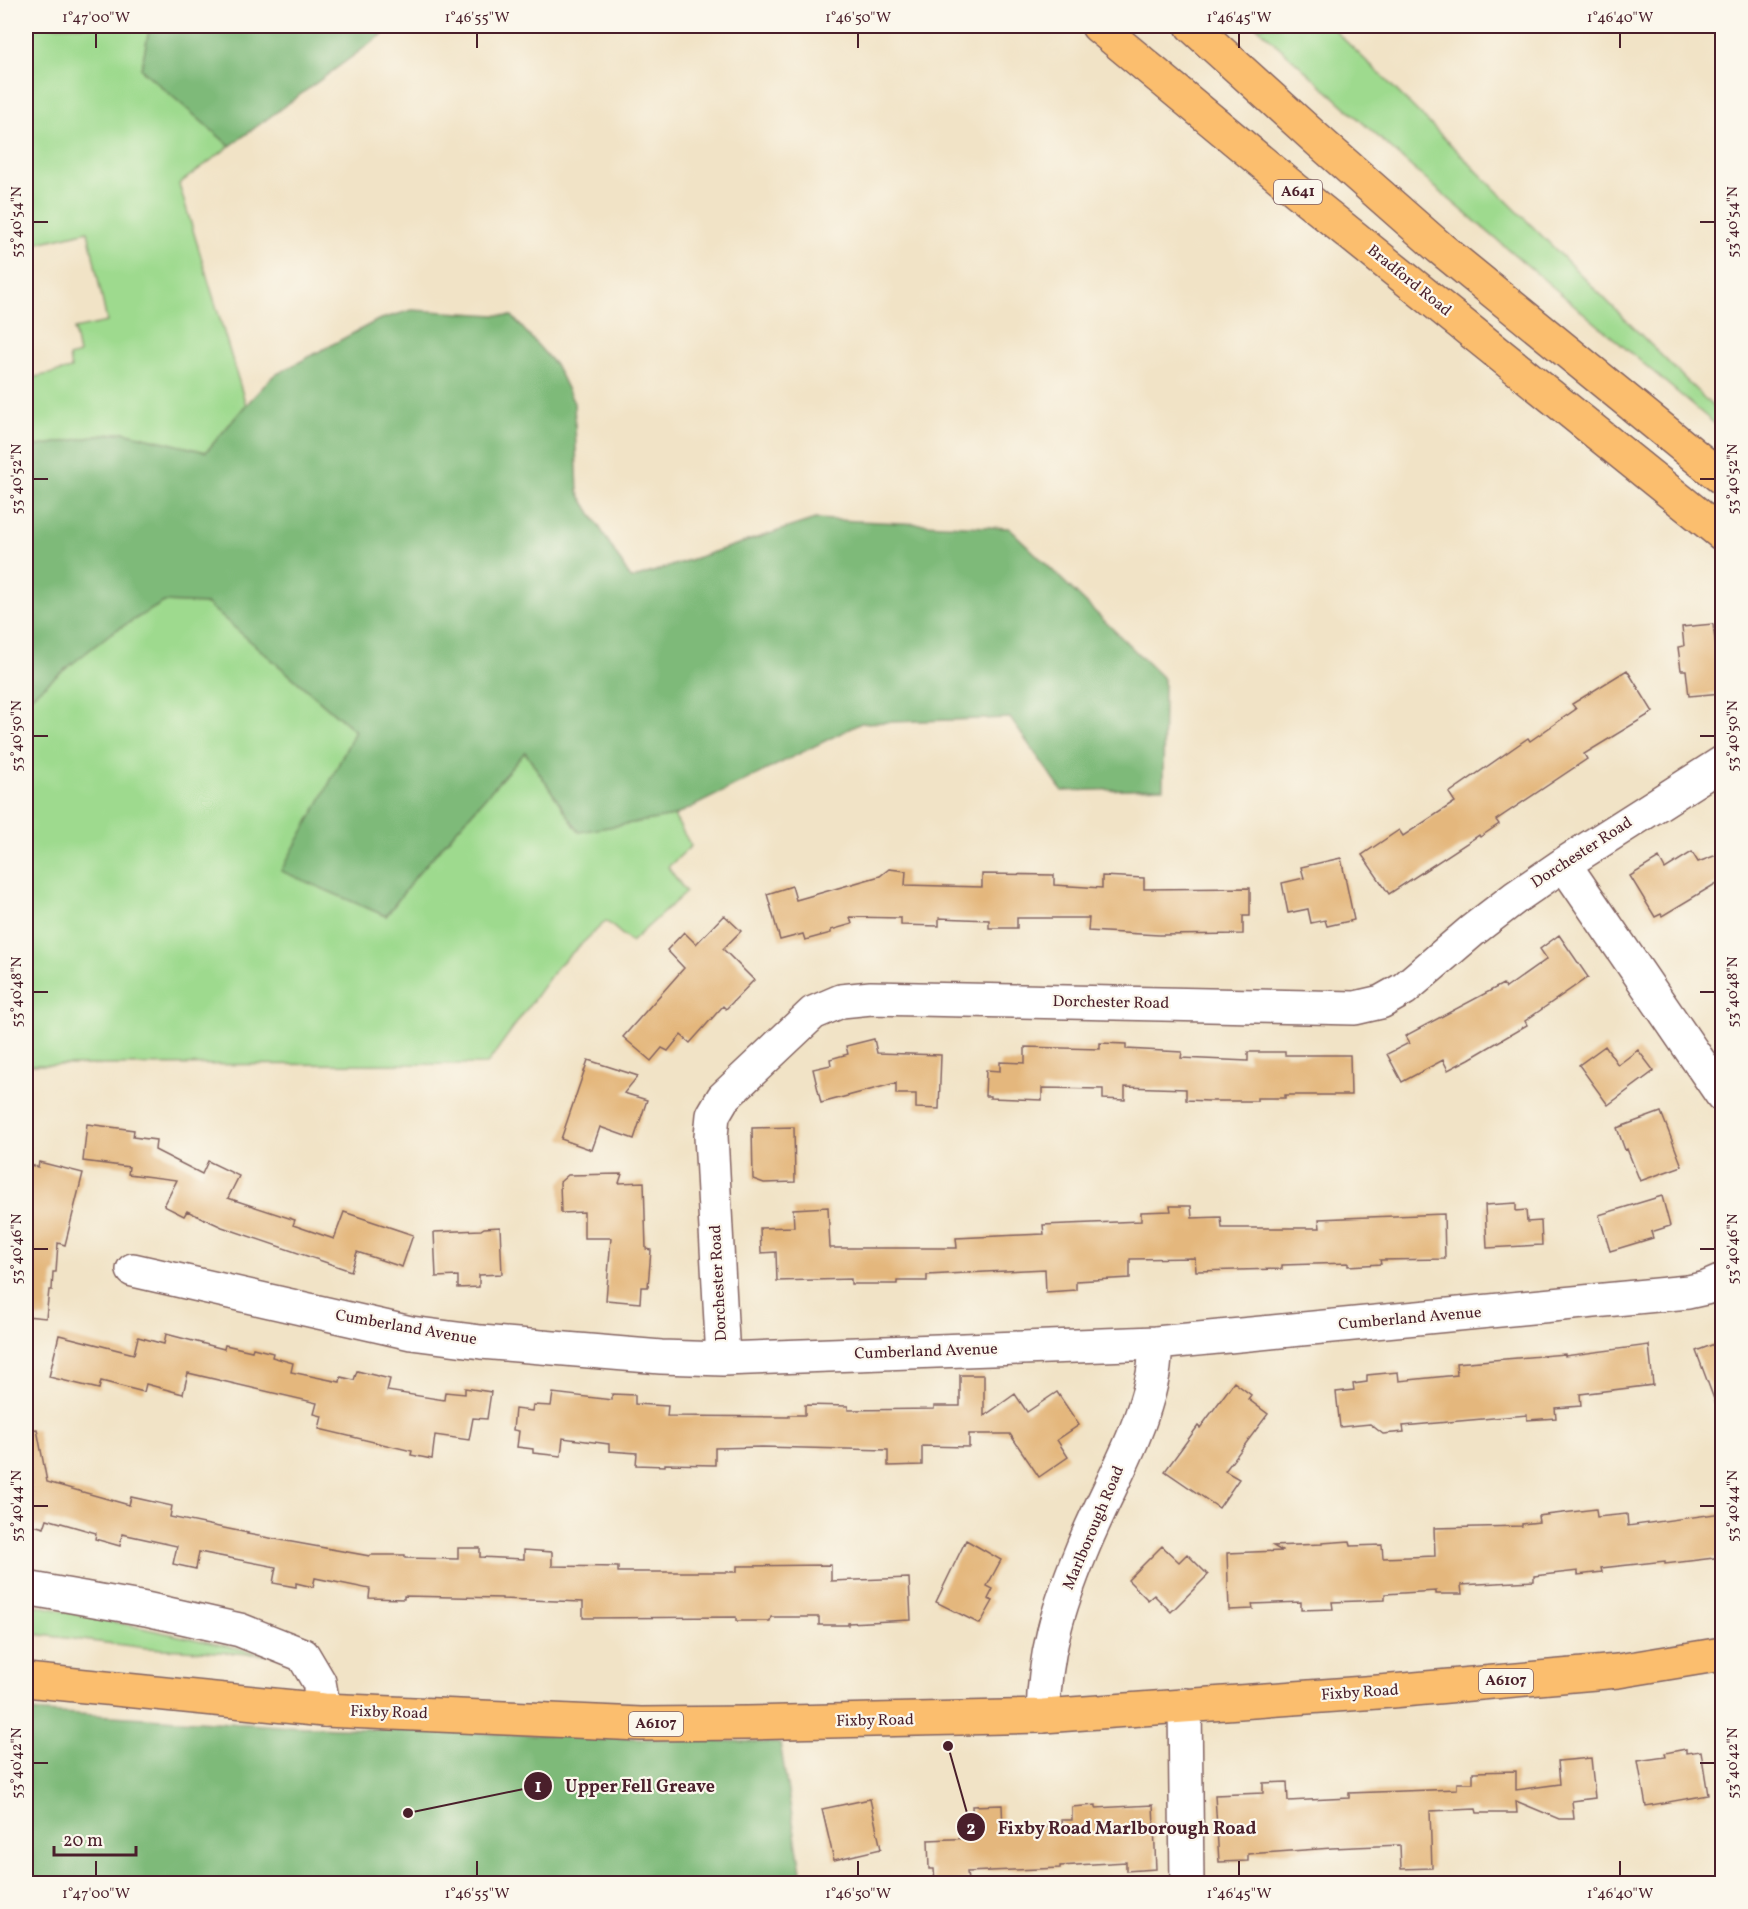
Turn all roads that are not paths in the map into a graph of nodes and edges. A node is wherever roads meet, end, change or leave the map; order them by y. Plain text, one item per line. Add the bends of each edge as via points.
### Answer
1 (1098, 26) edge
2 (1192, 26) edge
3 (1722, 478) edge
4 (1722, 534) edge
5 (1722, 763) edge
6 (1564, 864) junction
7 (1722, 1095) edge
8 (133, 1270) dead end
9 (1722, 1281) edge
10 (1156, 1343) junction
11 (723, 1359) junction
12 (26, 1588) edge
13 (1722, 1653) edge
14 (26, 1680) edge
15 (1185, 1705) junction
16 (324, 1710) junction
17 (1043, 1716) junction
18 (1187, 1884) edge

1 - 4 main road, Bradford Road / A641
2 - 3 main road via 1440,248
5 - 6 street, Dorchester Road
6 - 7 street
6 - 11 street, Dorchester Road via 1473,930 1404,989 1381,1002 1355,1008 871,998 841,1001 813,1013 723,1098 713,1115
8 - 11 street, Cumberland Avenue via 411,1332 481,1342
9 - 10 street, Cumberland Avenue via 1688,1292
10 - 11 street, Cumberland Avenue
10 - 17 street, Marlborough Road via 1153,1377 1142,1415 1081,1551 1058,1614 1043,1684
12 - 16 street via 240,1630 303,1655 319,1682
13 - 15 main road, Fixby Road / A6107 via 1618,1671
14 - 16 main road, Fixby Road / A6107
15 - 17 main road, Fixby Road / A6107
15 - 18 street
16 - 17 main road, Fixby Road / A6107 via 641,1724

